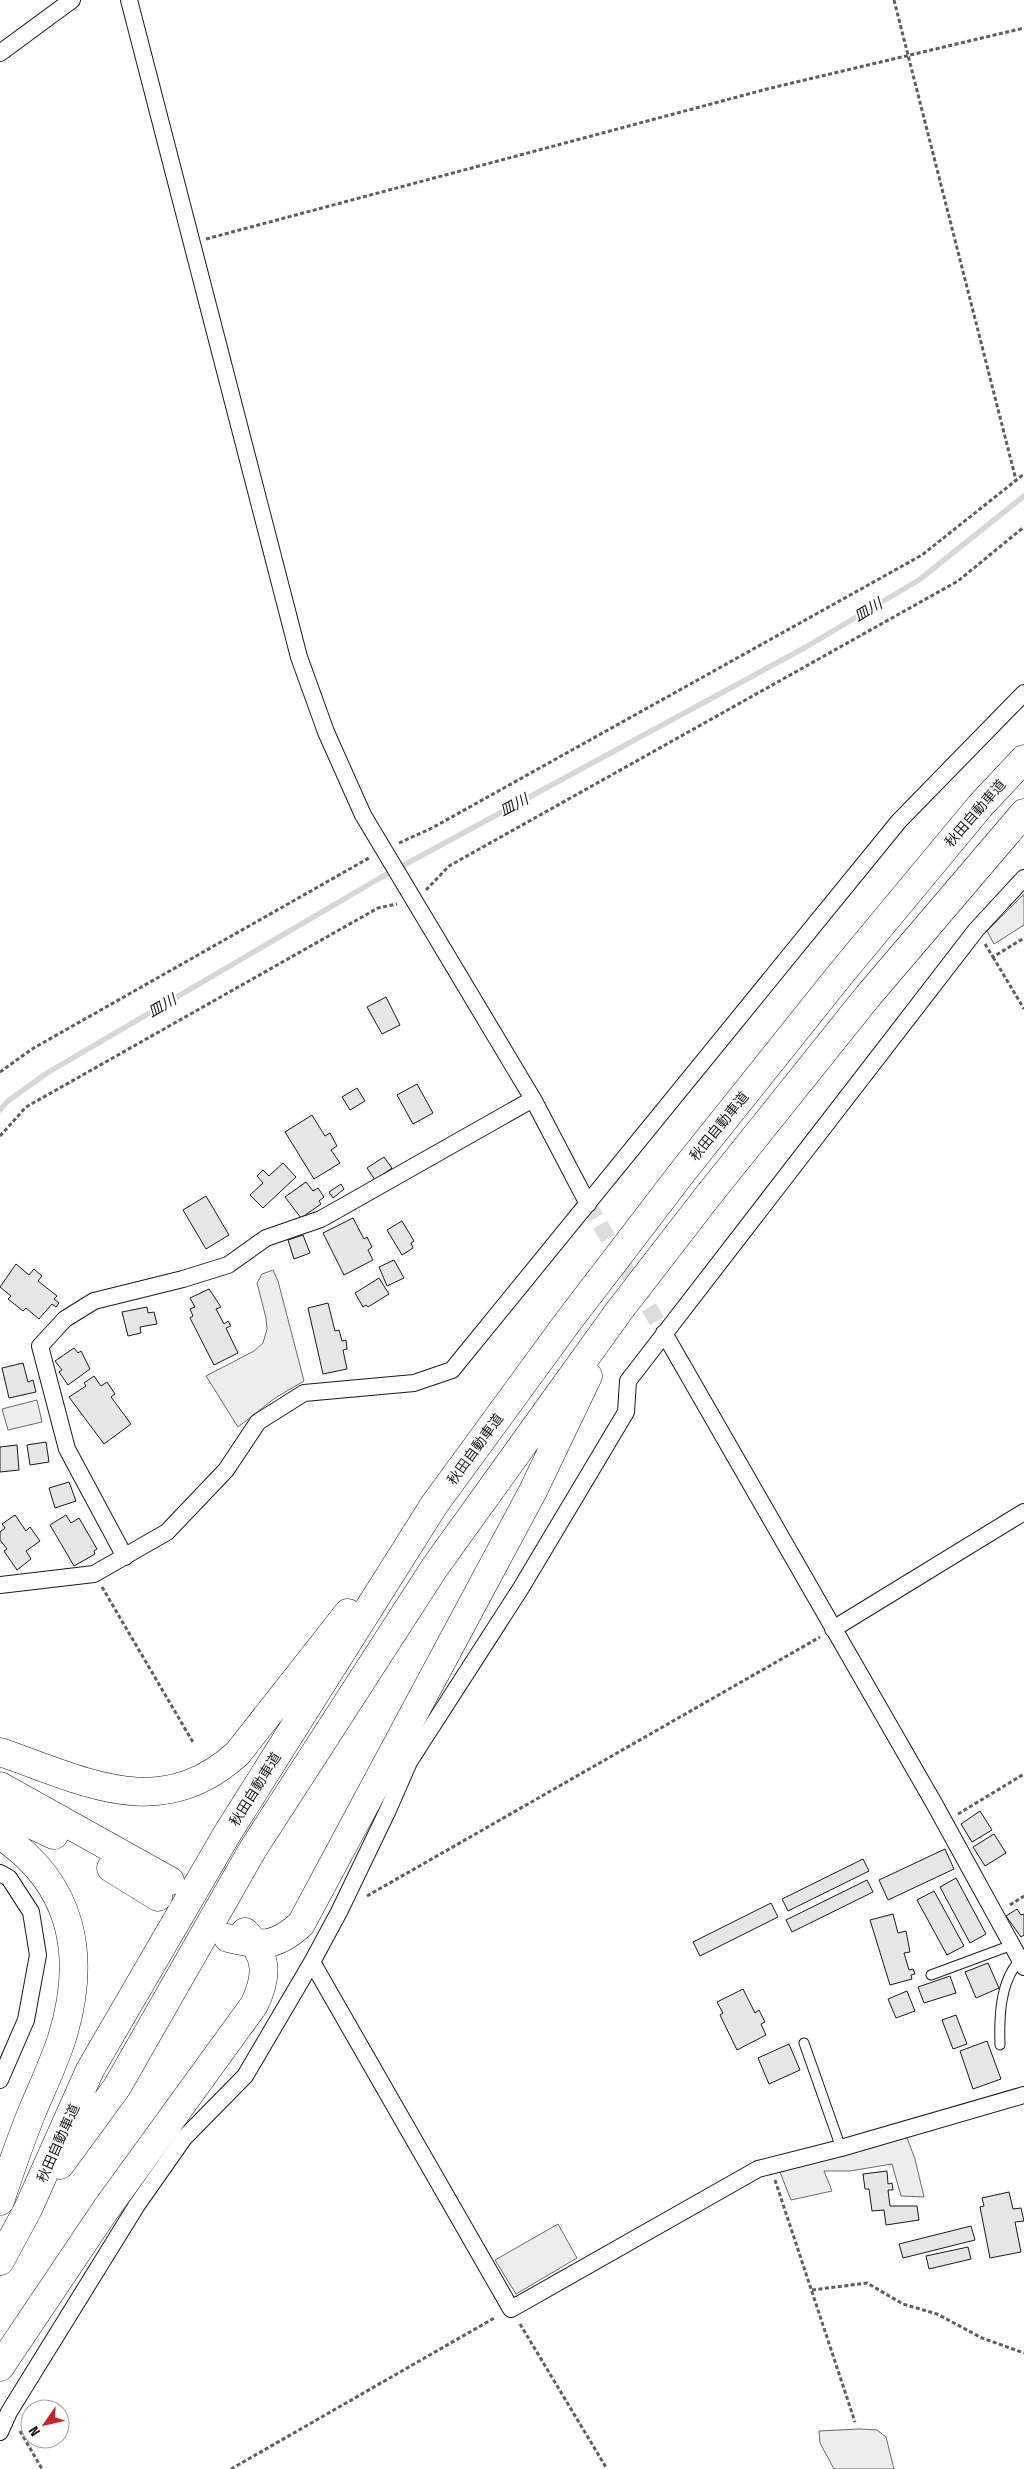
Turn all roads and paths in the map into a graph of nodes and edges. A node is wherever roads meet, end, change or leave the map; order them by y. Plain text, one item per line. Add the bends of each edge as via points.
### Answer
1 (72, 0) edge
2 (129, 0) edge
3 (894, 0) edge
4 (1024, 28) edge
5 (0, 53) edge
6 (908, 56) junction
7 (192, 242) junction
8 (1024, 474) edge
9 (1016, 480) junction
10 (1024, 527) edge
11 (1024, 693) edge
12 (1024, 759) edge
13 (1024, 814) edge
14 (387, 854) junction
15 (1024, 878) edge
16 (415, 901) junction
17 (976, 930) junction
18 (1024, 938) edge
19 (993, 957) junction
20 (1024, 1009) edge
21 (0, 1072) edge
22 (533, 1099) junction
23 (0, 1136) edge
24 (588, 1204) junction
25 (619, 1311) junction
26 (664, 1333) junction
27 (434, 1504) junction
28 (1024, 1512) edge
29 (125, 1557) junction
30 (94, 1574) junction
31 (0, 1585) edge
32 (833, 1629) junction
33 (194, 1744) dead end
34 (0, 1752) edge
35 (1024, 1774) edge
36 (0, 1786) edge
37 (0, 1810) edge
38 (944, 1822) junction
39 (0, 1835) edge
40 (0, 1873) edge
41 (339, 1912) junction
42 (232, 1930) tunnel mouth
43 (257, 1945) junction
44 (1012, 1945) junction
45 (312, 1962) junction
46 (1022, 1963) edge
47 (931, 1975) dead end
48 (804, 2044) dead end
49 (1000, 2045) dead end
50 (0, 2080) edge
51 (1024, 2095) edge
52 (841, 2148) junction
53 (770, 2166) junction
54 (0, 2201) edge
55 (28, 2209) junction
56 (0, 2261) edge
57 (812, 2290) junction
58 (511, 2309) junction
59 (1024, 2353) edge
60 (0, 2367) edge
61 (9, 2412) junction
62 (855, 2422) dead end
63 (0, 2432) edge
64 (42, 2469) edge
65 (231, 2469) edge
66 (607, 2469) edge

1 - 5 street
2 - 7 street
3 - 6 path
4 - 6 path
6 - 7 path via 766,89
6 - 9 path
7 - 14 street via 299,657 330,741 363,815
8 - 9 path
9 - 14 path via 922,556
10 - 16 path via 958,581 449,866
11 - 24 street via 899,821
12 - 27 highway, 秋田自動車道 via 980,806 684,1170
13 - 25 highway, 秋田自動車道 via 868,996
14 - 16 street
14 - 21 path via 32,1049
15 - 17 street
16 - 22 street
16 - 23 path via 378,908 52,1092 26,1107
17 - 19 path
17 - 26 street
18 - 19 path
19 - 20 path
22 - 24 street
22 - 29 street via 321,1218 266,1238 228,1264 94,1301 65,1320 40,1346 66,1449
24 - 29 street via 452,1370 414,1383 304,1393 258,1422 226,1470 167,1532
25 - 43 highway via 533,1491 301,1924 287,1937
25 - 55 highway, 秋田自動車道 via 435,1567 253,1849 118,2087
26 - 32 street
26 - 41 street via 628,1380 626,1412 616,1429 521,1588 409,1762
27 - 34 highway via 238,1754 221,1769 176,1790 150,1793 122,1791 93,1785
27 - 55 highway, 秋田自動車道 via 227,1834 90,2070
28 - 32 street
29 - 30 street
30 - 31 street
30 - 33 path
32 - 38 street
32 - 41 path
35 - 38 path
36 - 37 highway via 164,1889
38 - 44 street
39 - 54 highway via 39,1868 53,1888 66,1914 74,1945 74,1978 62,2039
40 - 50 street via 9,1878 31,1912 38,1955 26,2020
41 - 45 street
42 - 43 highway
43 - 60 highway via 264,1966 262,1987 254,2005 106,2209
44 - 46 street
44 - 47 lane
45 - 58 street
45 - 61 street via 245,2076 184,2138 137,2205
46 - 49 lane via 1013,1968 1007,1979
48 - 52 lane
51 - 52 street
52 - 53 street
53 - 57 path
53 - 58 street via 758,2169
55 - 56 highway, 秋田自動車道
57 - 59 path via 867,2283 903,2304 937,2314 982,2338
57 - 62 path
58 - 65 path
58 - 66 path
61 - 63 street
61 - 64 path

